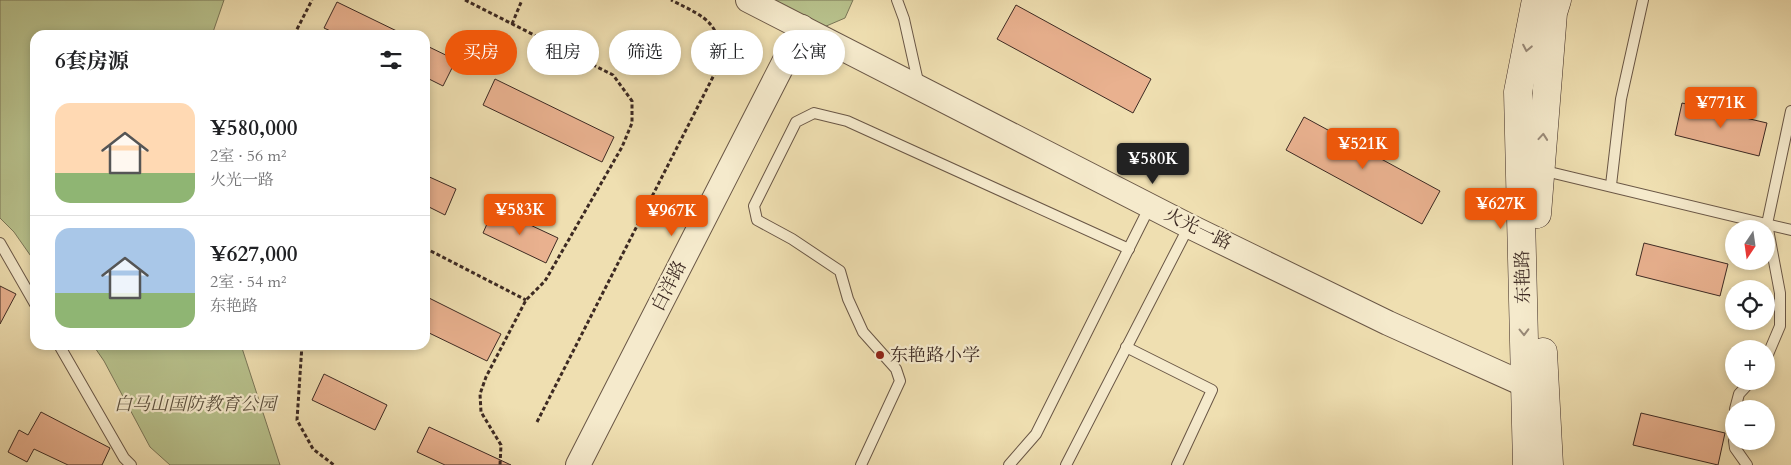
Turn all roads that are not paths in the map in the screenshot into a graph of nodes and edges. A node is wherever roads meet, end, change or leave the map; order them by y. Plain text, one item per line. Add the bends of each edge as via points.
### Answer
1 (748, 0) edge
2 (897, 0) edge
3 (1536, 0) edge
4 (1557, 0) edge
5 (1643, 0) edge
6 (802, 27) junction
7 (919, 87) junction
8 (1791, 111) edge
9 (1540, 170) junction
10 (1610, 185) junction
11 (1150, 206) junction
12 (1751, 220) edge
13 (1768, 220) edge
14 (1189, 226) junction
15 (1775, 226) edge
16 (1791, 230) edge
17 (0, 243) edge
18 (1129, 249) junction
19 (1775, 266) edge
20 (30, 295) edge
21 (1774, 340) edge
22 (1126, 347) junction
23 (61, 350) edge
24 (1536, 389) junction
25 (1736, 450) edge
26 (132, 465) edge
27 (578, 465) edge
28 (861, 465) edge
29 (1009, 465) edge
30 (1066, 465) edge
31 (1177, 465) edge
32 (1527, 465) edge
33 (1548, 465) edge
34 (1746, 465) edge

1 - 6 street, 火光一路
2 - 7 lane
3 -> 24 main road, 东艳路 via 1518,92
9 -> 4 main road, 东艳路 via 1553,14
5 - 10 lane via 1621,99
6 - 7 street, 火光一路
6 - 27 street, 白洋路
7 - 11 street, 火光一路
8 - 13 lane
9 - 10 lane
9 - 24 main road, 东艳路 via 1536,217
10 - 12 lane
11 - 14 street, 火光一路
11 - 18 lane
14 - 22 lane
14 - 24 street, 火光一路 via 1388,323
15 - 16 lane
17 - 20 lane
18 - 28 lane via 847,121 814,113 796,122 754,206 757,220 840,271 863,332 896,370 900,381
18 - 29 lane via 1036,434
19 - 21 lane via 1780,293 1780,326
22 - 30 lane
22 - 31 lane via 1212,390
23 - 26 lane via 124,458
24 - 32 main road, 东艳路
24 - 33 main road, 东艳路
25 - 34 lane

